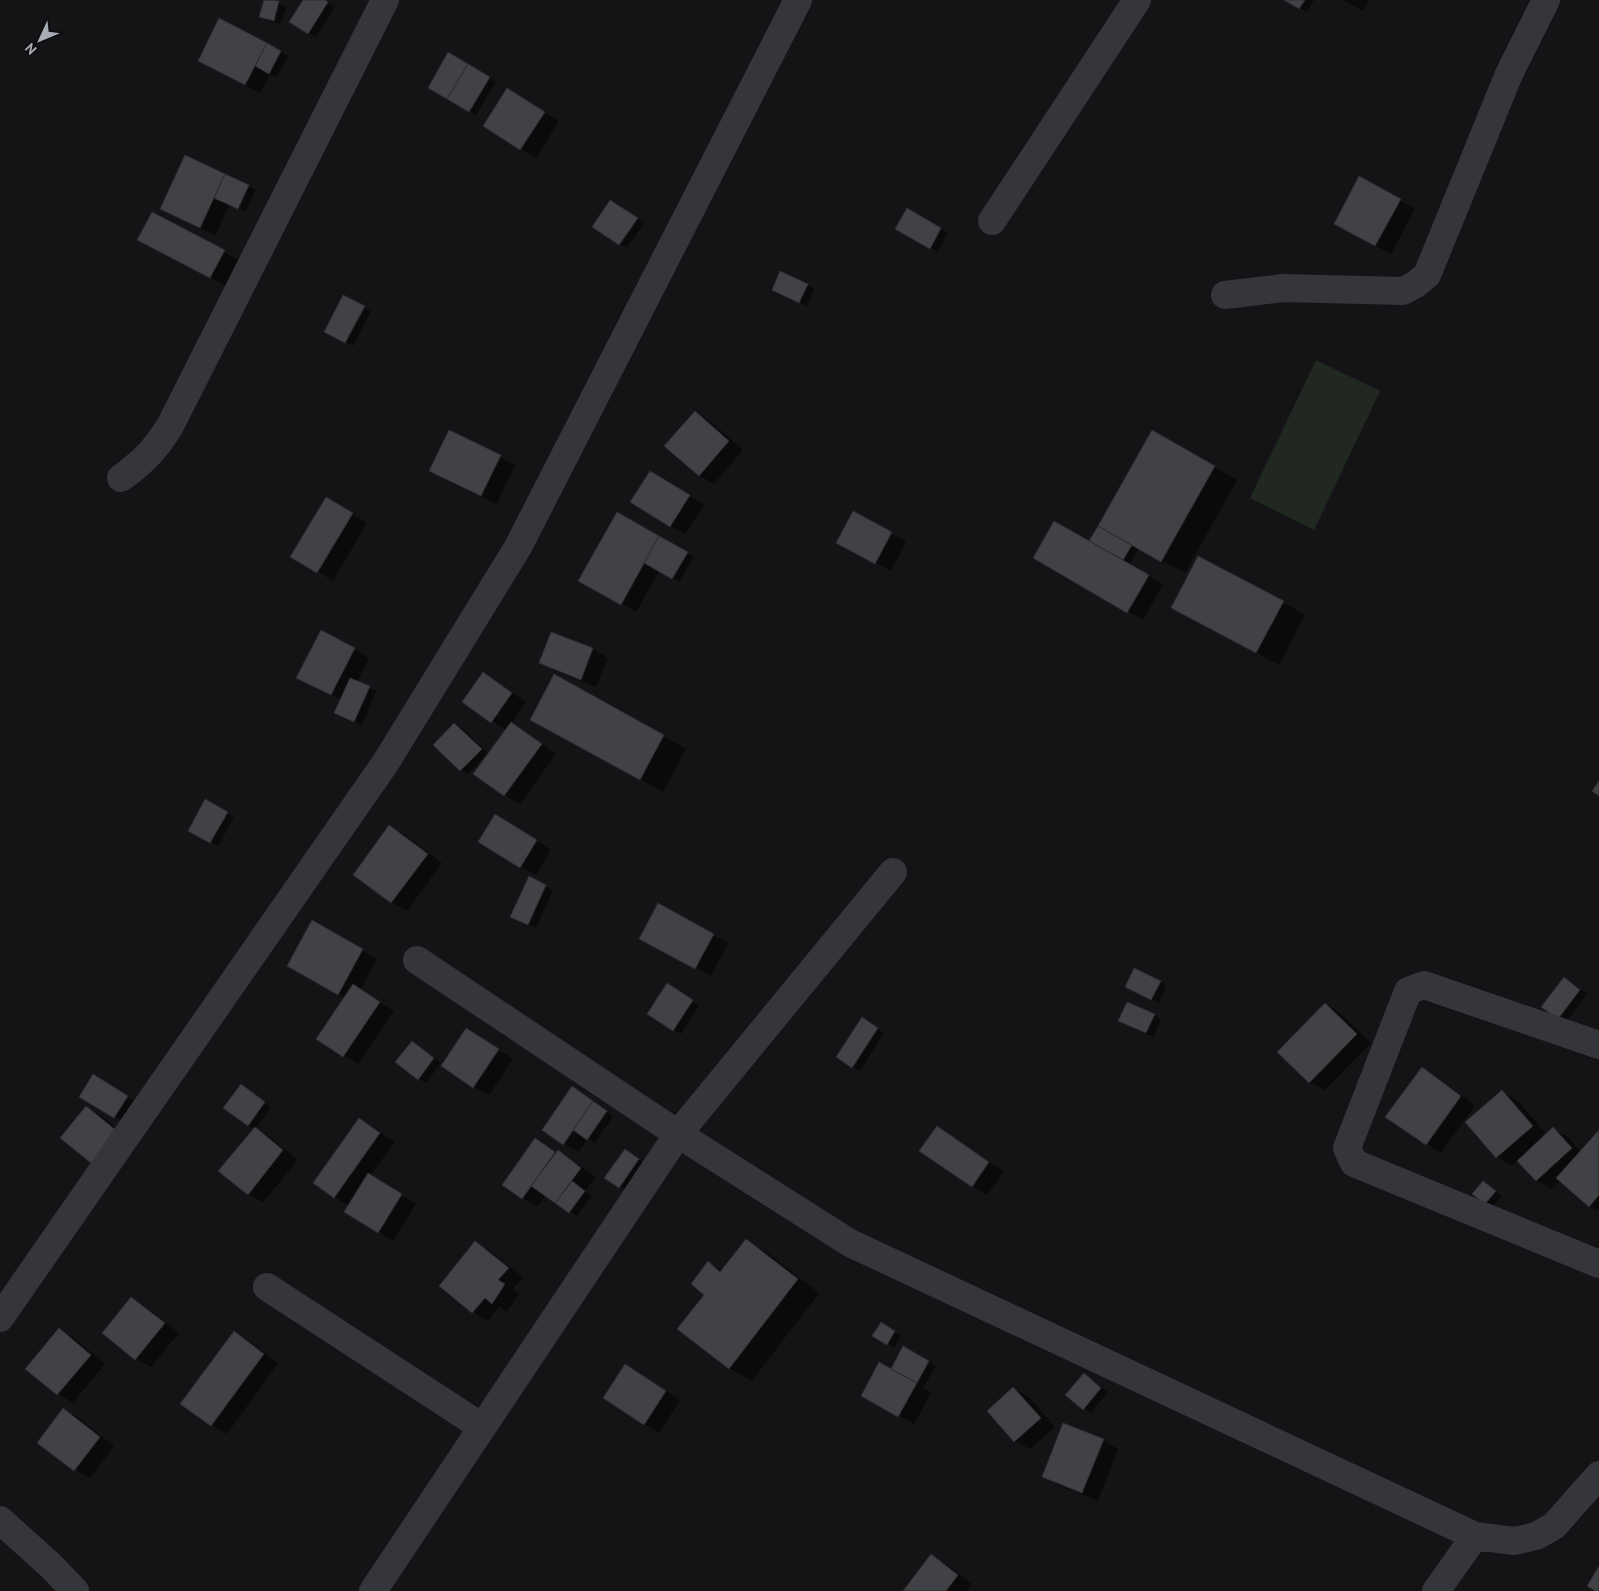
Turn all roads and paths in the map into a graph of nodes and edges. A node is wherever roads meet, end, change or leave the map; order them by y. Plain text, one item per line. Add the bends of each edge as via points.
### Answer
1 (385, 0) edge
2 (798, 0) edge
3 (1137, 0) edge
4 (1546, 0) edge
5 (992, 222) dead end
6 (1225, 295) dead end
7 (121, 478) dead end
8 (893, 872) dead end
9 (417, 960) dead end
10 (1599, 1045) edge
11 (678, 1134) junction
12 (1599, 1264) edge
13 (267, 1287) dead end
14 (0, 1318) edge
15 (482, 1427) junction
16 (1599, 1475) edge
17 (0, 1520) edge
18 (1475, 1536) junction
19 (75, 1591) edge
20 (374, 1591) edge
21 (1436, 1591) edge

1 - 7 street via 170,426 158,446
2 - 14 street via 518,548 386,762
3 - 5 street
4 - 6 street via 1509,74 1427,275 1403,290 1282,288
8 - 11 street
9 - 11 street
10 - 12 street via 1424,985 1408,991 1347,1148 1354,1163
11 - 15 street
11 - 18 street via 850,1243
13 - 15 street
15 - 20 street
16 - 18 street via 1554,1526 1536,1536 1515,1541
17 - 19 street
18 - 21 street

